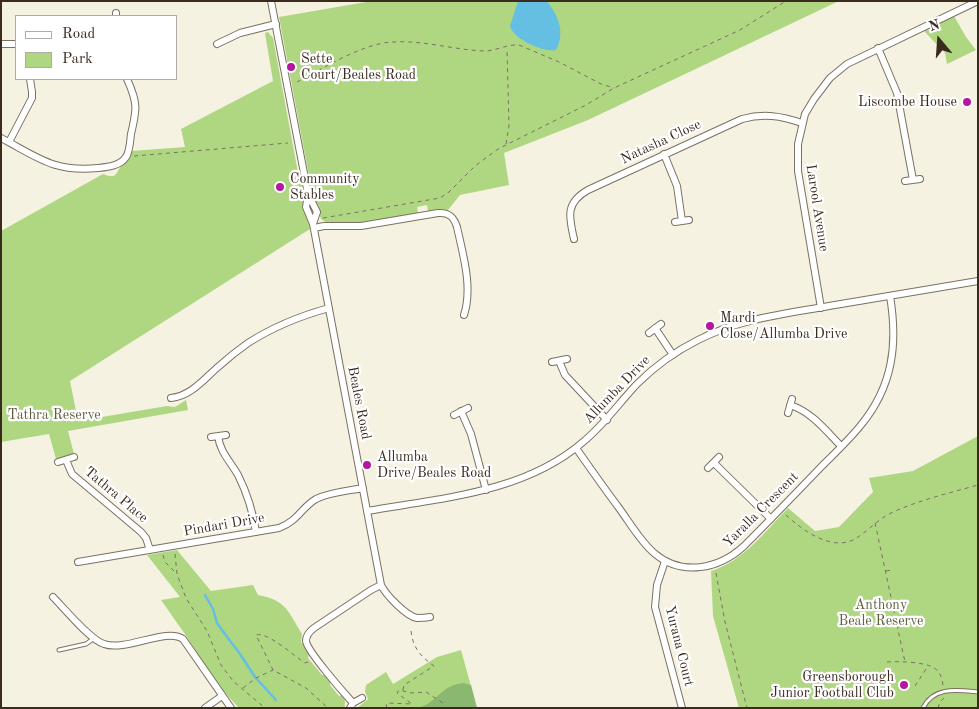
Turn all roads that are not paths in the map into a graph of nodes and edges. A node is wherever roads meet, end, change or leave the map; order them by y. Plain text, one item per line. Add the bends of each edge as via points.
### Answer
1 (271, 1) edge
2 (978, 1) edge
3 (276, 24) junction
4 (2, 44) edge
5 (15, 44) edge
6 (217, 44) dead end
7 (878, 48) junction
8 (30, 80) edge
9 (127, 80) edge
10 (802, 123) junction
11 (1, 138) edge
12 (9, 142) junction
13 (664, 154) junction
14 (905, 181) dead end
15 (682, 221) dead end
16 (314, 226) junction
17 (574, 240) dead end
18 (978, 281) edge
19 (890, 296) junction
20 (329, 308) junction
21 (822, 308) junction
22 (464, 315) dead end
23 (662, 324) dead end
24 (655, 328) junction
25 (649, 332) dead end
26 (673, 355) junction
27 (566, 359) dead end
28 (171, 398) dead end
29 (468, 408) dead end
30 (461, 411) junction
31 (788, 413) dead end
32 (454, 415) dead end
33 (607, 420) junction
34 (226, 435) dead end
35 (218, 436) junction
36 (211, 437) dead end
37 (842, 446) junction
38 (576, 448) junction
39 (74, 457) dead end
40 (66, 460) junction
41 (58, 462) dead end
42 (708, 468) dead end
43 (363, 488) junction
44 (486, 490) junction
45 (367, 512) junction
46 (771, 519) junction
47 (256, 532) junction
48 (150, 550) junction
49 (665, 561) junction
50 (78, 562) dead end
51 (381, 585) junction
52 (53, 597) dead end
53 (430, 617) dead end
54 (94, 638) junction
55 (59, 650) dead end
56 (978, 692) edge
57 (222, 696) junction
58 (362, 698) dead end
59 (351, 705) edge
60 (205, 708) edge
61 (231, 708) edge
62 (682, 708) edge
63 (922, 708) edge

1 - 3 street, Beales Road
2 - 7 street, Larool Avenue
3 - 6 street via 240,32
3 - 16 street, Beales Road via 308,194 316,209
4 - 5 street
7 - 10 street, Larool Avenue via 847,64 830,78
7 - 14 street via 897,93 916,179
8 - 12 street via 32,98
9 - 12 street via 136,108 126,157 118,164 75,169 60,167
10 - 13 street, Natasha Close via 779,116 749,117
10 - 21 street, Larool Avenue via 798,171
11 - 12 street
13 - 15 street via 677,186
13 - 17 street, Natasha Close via 579,196 572,203 570,214
16 - 20 street, Beales Road
16 - 22 street via 356,227 438,212 448,214 454,219 468,290
18 - 19 street, Allumba Drive
19 - 21 street, Allumba Drive
19 - 37 street, Yaralla Crescent via 894,337 888,374 870,413
20 - 28 street via 263,335 229,357 192,390
20 - 43 street, Beales Road
21 - 26 street, Allumba Drive via 731,326
23 - 24 street
24 - 25 street
24 - 26 street
26 - 33 street, Allumba Drive via 643,379
27 - 33 street via 555,361
29 - 30 street
30 - 32 street
30 - 44 street via 474,441
31 - 37 street via 791,402
33 - 38 street, Allumba Drive
34 - 35 street
35 - 36 street
35 - 47 street via 220,448 245,489
37 - 46 street, Yaralla Crescent
38 - 44 street, Allumba Drive via 529,475
38 - 49 street, Yaralla Crescent via 642,540
39 - 40 street
40 - 41 street
40 - 48 street, Tathra Place via 72,474 141,532
42 - 46 street via 716,460
43 - 45 street, Beales Road
43 - 47 street, Pindari Drive via 321,497 291,522
44 - 45 street, Allumba Drive
45 - 51 street, Beales Road
46 - 49 street, Yaralla Crescent via 740,551 721,563 698,568
47 - 48 street, Pindari Drive
48 - 50 street, Pindari Drive
49 - 62 street, Yurana Court via 657,585 655,607
51 - 53 street, Beales Road via 408,614 417,618
51 - 59 street via 307,635 306,643
52 - 54 street
54 - 55 lane via 86,644
54 - 57 street via 113,646 179,636
56 - 63 lane via 944,691 932,696
57 - 60 street
57 - 61 street
58 - 59 street

